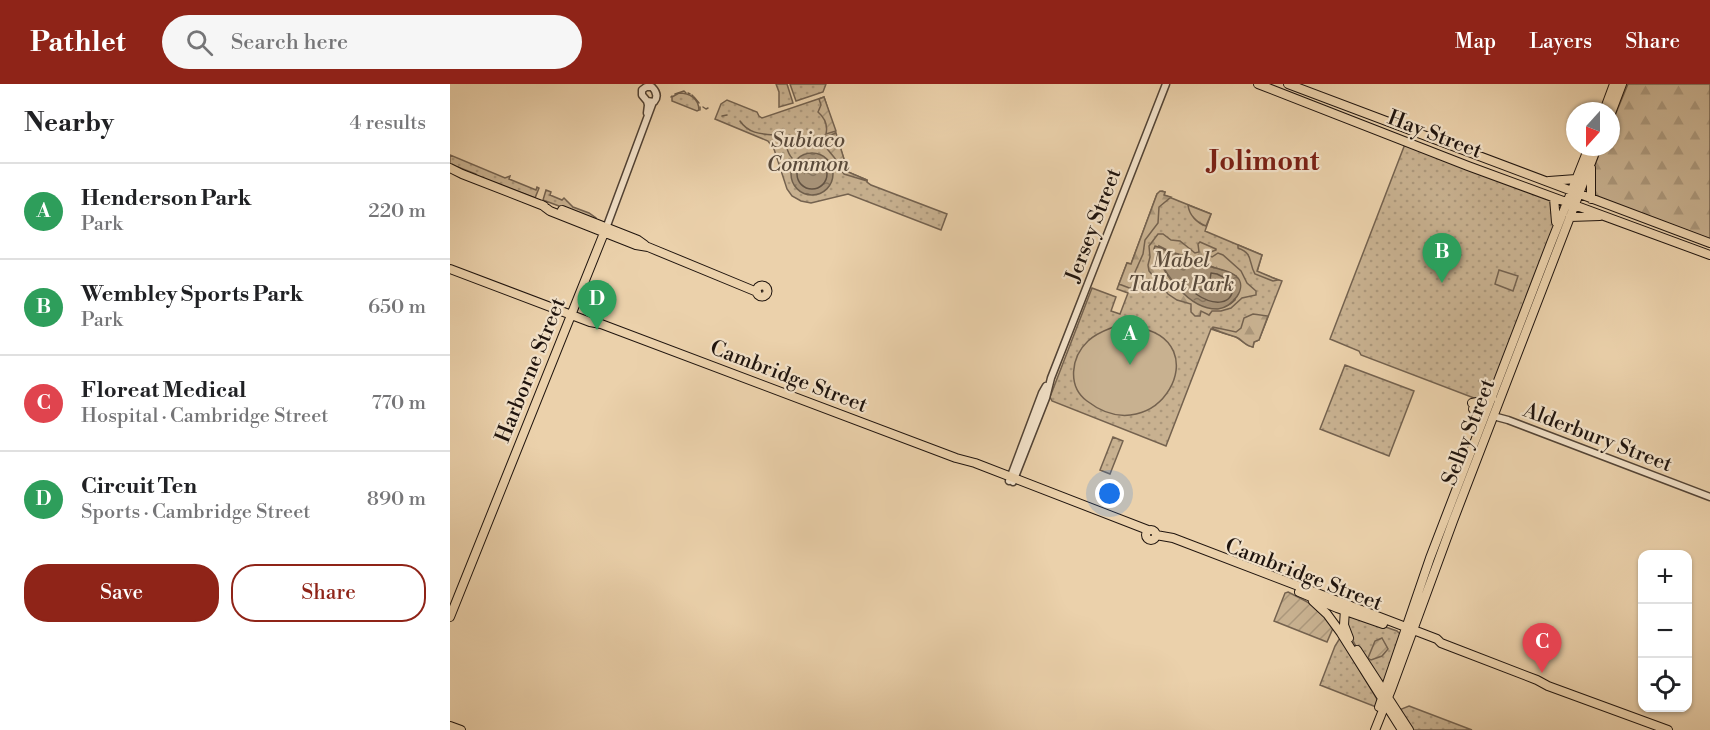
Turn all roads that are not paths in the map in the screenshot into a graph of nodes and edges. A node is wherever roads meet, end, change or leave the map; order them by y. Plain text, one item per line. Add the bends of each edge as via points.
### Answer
1 (1166, 84) edge
2 (1262, 84) edge
3 (1288, 84) edge
4 (1614, 84) edge
5 (1622, 84) edge
6 (646, 86) edge
7 (650, 102) junction
8 (1607, 102) edge
9 (1615, 102) edge
10 (1585, 156) edge
11 (1594, 156) edge
12 (1591, 163) junction
13 (450, 169) edge
14 (1576, 179) junction
15 (1544, 181) junction
16 (1575, 193) junction
17 (1554, 198) junction
18 (1591, 199) junction
19 (1571, 203) junction
20 (1608, 216) junction
21 (1570, 217) junction
22 (603, 229) junction
23 (1556, 230) junction
24 (1710, 243) edge
25 (1710, 255) edge
26 (450, 264) edge
27 (450, 269) edge
28 (758, 289) dead end
29 (570, 312) junction
30 (1492, 398) junction
31 (1494, 414) junction
32 (1480, 428) junction
33 (1012, 479) junction
34 (1710, 497) edge
35 (1155, 537) junction
36 (1291, 589) junction
37 (450, 607) edge
38 (1346, 608) junction
39 (450, 617) edge
40 (1408, 631) junction
41 (1385, 698) junction
42 (450, 726) edge
43 (461, 730) edge
44 (1373, 730) edge
45 (1402, 730) edge
46 (1409, 730) edge
47 (1668, 730) edge

1 - 33 street, Jersey Street via 1042,393
2 - 17 main road, Hay Street
3 - 15 main road, Hay Street
4 - 8 main road
5 - 9 main road
6 - 7 street via 642,95
6 - 7 street via 656,94
7 - 22 street, Harborne Street
10 - 14 main road, Selby Street
11 - 12 main road, Selby Street
12 - 16 main road, Selby Street
12 - 18 main road
13 - 22 main road
14 - 15 main road
14 - 16 main road, Selby Street
15 - 16 main road, Hay Street
16 - 18 main road, Hay Street
16 - 19 main road, Selby Street
17 - 19 main road, Hay Street
17 - 23 main road
18 - 24 main road, Hay Street
19 - 20 main road, Hay Street
19 - 21 main road, Selby Street
19 - 23 main road, Selby Street
20 - 21 main road
20 - 25 main road, Hay Street
21 - 31 main road, Selby Street
22 - 28 main road via 636,245
22 - 29 main road, Harborne Street
23 - 30 main road, Selby Street
26 - 29 main road, Cambridge Street
27 - 29 main road, Cambridge Street
29 - 33 main road, Cambridge Street
29 - 37 main road, Harborne Street
29 - 39 main road, Harborne Street
30 - 32 main road, Selby Street
30 - 32 main road via 1473,406
31 - 34 street, Alderbury Street
31 - 40 main road, Selby Street
32 - 40 main road, Selby Street via 1430,558
33 - 35 main road, Cambridge Street via 1147,532 1147,538
35 - 36 main road, Cambridge Street
35 - 38 main road, Cambridge Street via 1173,538
36 - 38 main road, Cambridge Street
36 - 41 main road via 1327,614
38 - 40 main road, Cambridge Street
38 - 41 main road via 1346,632
40 - 41 main road, Selby Street
40 - 47 main road, Cambridge Street
41 - 44 main road, Selby Street
41 - 45 main road
41 - 46 main road
42 - 43 main road

